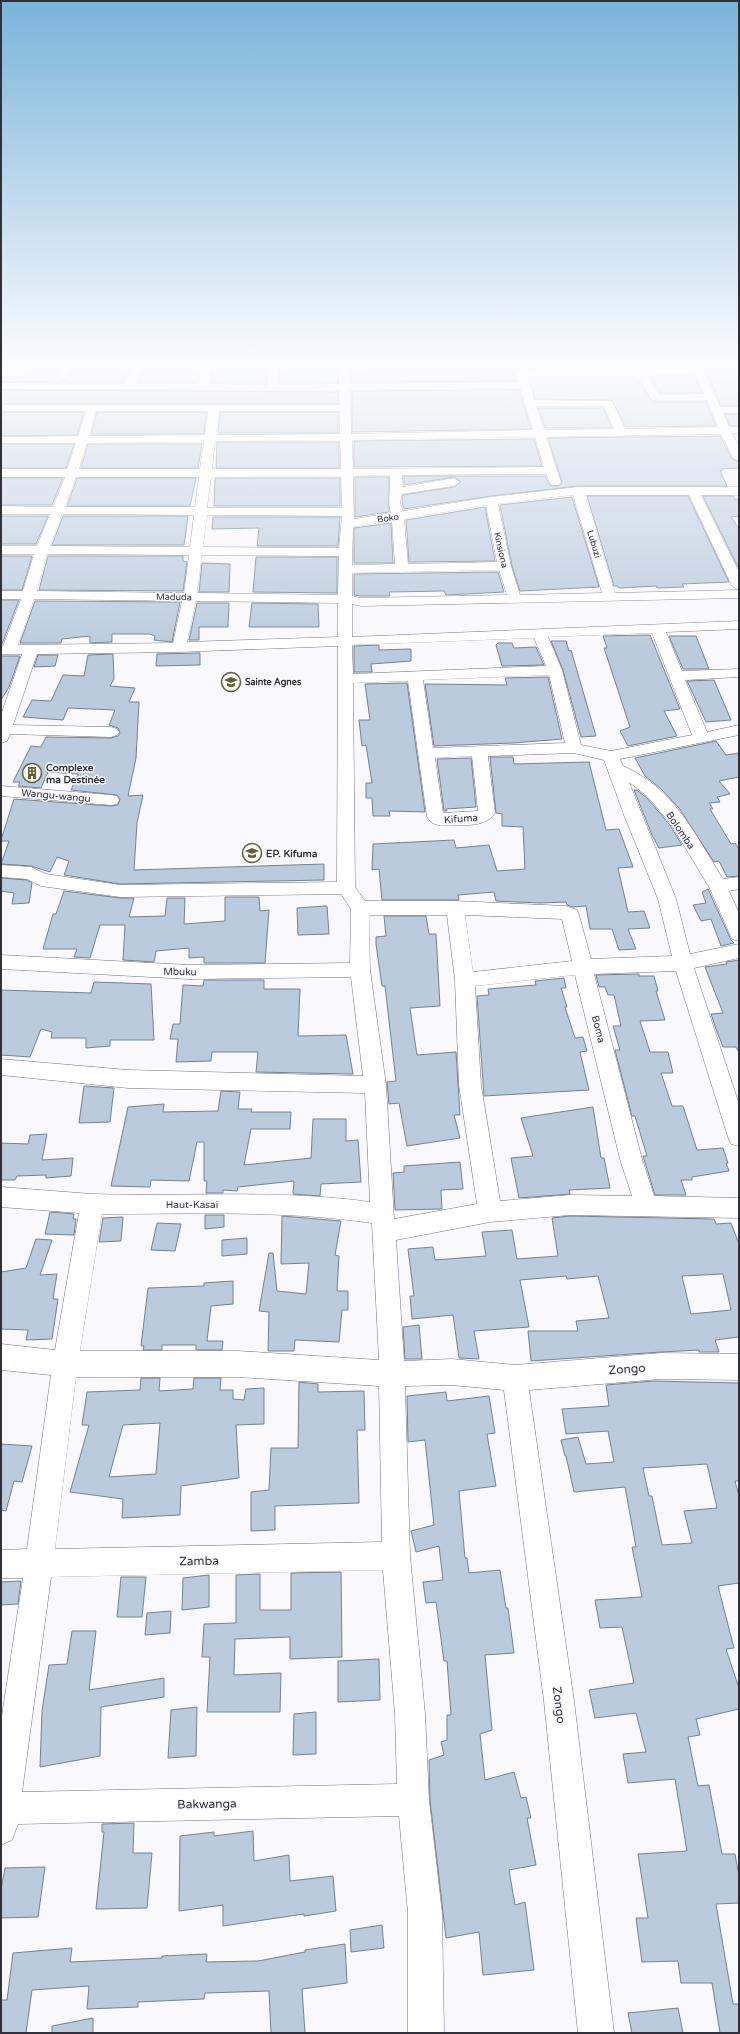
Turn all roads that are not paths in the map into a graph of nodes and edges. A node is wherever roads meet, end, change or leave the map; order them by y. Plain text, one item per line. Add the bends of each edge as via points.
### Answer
1 (75, 463) edge
2 (207, 463) edge
3 (345, 463) edge
4 (548, 463) edge
5 (550, 470) junction
6 (345, 472) junction
7 (396, 472) junction
8 (484, 472) junction
9 (1, 473) edge
10 (72, 473) junction
11 (205, 474) junction
12 (397, 491) junction
13 (578, 491) junction
14 (693, 491) junction
15 (739, 491) edge
16 (559, 493) junction
17 (491, 501) junction
18 (1, 510) edge
19 (56, 510) junction
20 (200, 511) junction
21 (398, 517) junction
22 (347, 518) junction
23 (1, 550) edge
24 (42, 550) junction
25 (195, 551) junction
26 (345, 552) junction
27 (504, 566) junction
28 (402, 568) junction
29 (346, 569) junction
30 (739, 586) edge
31 (739, 594) edge
32 (1, 595) edge
33 (29, 595) junction
34 (190, 597) junction
35 (514, 597) junction
36 (610, 598) junction
37 (346, 599) junction
38 (739, 626) edge
39 (657, 628) junction
40 (540, 634) junction
41 (345, 642) junction
42 (179, 648) junction
43 (5, 650) edge
44 (32, 650) junction
45 (555, 670) junction
46 (739, 673) edge
47 (415, 675) junction
48 (678, 676) junction
49 (345, 679) junction
50 (739, 730) edge
51 (2, 732) edge
52 (111, 732) dead end
53 (702, 737) junction
54 (574, 748) junction
55 (479, 750) junction
56 (425, 753) junction
57 (614, 762) junction
58 (1, 791) edge
59 (111, 800) dead end
60 (1, 870) edge
61 (739, 883) edge
62 (718, 886) junction
63 (346, 888) junction
64 (360, 908) junction
65 (455, 908) junction
66 (739, 934) edge
67 (739, 951) edge
68 (1, 962) edge
69 (683, 963) junction
70 (584, 967) junction
71 (360, 970) junction
72 (465, 980) junction
73 (1, 1067) edge
74 (375, 1085) junction
75 (739, 1137) edge
76 (1, 1197) edge
77 (92, 1204) junction
78 (646, 1205) junction
79 (739, 1208) edge
80 (490, 1212) junction
81 (383, 1223) junction
82 (1, 1357) edge
83 (65, 1364) junction
84 (739, 1367) edge
85 (392, 1374) junction
86 (515, 1378) junction
87 (396, 1556) junction
88 (1, 1564) edge
89 (39, 1564) junction
90 (414, 1800) junction
91 (2, 1815) edge
92 (426, 2033) edge
93 (596, 2033) edge

1 - 10 street
2 - 11 street
3 - 6 street
4 - 5 street
5 - 8 street
5 - 16 street
6 - 7 street
6 - 11 street
6 - 22 street
7 - 8 street
7 - 12 street
8 - 12 street via 465,480
9 - 10 street
10 - 11 street
10 - 19 street
11 - 20 street
12 - 21 street via 394,503
13 - 14 street, Boko
13 - 16 street, Boko
13 - 36 street, Lubuzi
14 - 15 street, Boko
14 - 30 street
16 - 17 street, Boko
17 - 21 street, Boko
17 - 27 street, Kinsiona
18 - 19 street, Boko
19 - 20 street, Boko
19 - 24 street
20 - 22 street, Boko
20 - 25 street
21 - 22 street, Boko
21 - 28 street
22 - 26 street
23 - 24 street
24 - 25 street
24 - 33 street
25 - 26 street
25 - 34 street
26 - 29 street
27 - 28 street
27 - 35 street, Kinsiona
28 - 29 street
29 - 37 street
31 - 36 street, Maduda
32 - 33 street, Maduda
33 - 34 street, Maduda
33 - 43 street
34 - 37 street, Maduda
34 - 42 street
35 - 36 street, Maduda
35 - 37 street, Maduda via 371,602
37 - 41 street
38 - 39 street
39 - 40 street
39 - 48 street
40 - 41 street
40 - 45 street
41 - 42 street
41 - 49 street
42 - 44 street
43 - 44 street
44 - 51 street
45 - 47 street
45 - 54 street
46 - 48 street
47 - 49 street
47 - 56 street, Kifuma
48 - 53 street
49 - 63 street
50 - 53 street, Bolomba
51 - 52 street
53 - 57 street, Bolomba
54 - 55 street
54 - 57 street, Bolomba
55 - 56 street
55 - 56 street, Kifuma via 487,813 480,818 444,820 435,817
57 - 62 street, Bolomba via 654,793 677,820
57 - 69 street via 632,815 667,899
58 - 59 street, Wangu-wangu
60 - 63 street via 31,873 41,880 120,891
61 - 62 street
62 - 66 street, Bolomba
63 - 64 street
64 - 65 street
64 - 71 street
65 - 70 street, Boma via 568,914
65 - 72 street
67 - 69 street
68 - 71 street, Mbuku via 189,972
69 - 70 street
69 - 75 street
70 - 72 street
70 - 78 street, Boma via 631,1159
71 - 74 street
72 - 80 street via 470,1085
73 - 74 street via 128,1079
74 - 81 street
76 - 77 street, Haut-Kasai
77 - 81 street, Haut-Kasai via 246,1204 333,1208
77 - 83 street
78 - 79 street
78 - 80 street via 570,1205
80 - 81 street
81 - 85 street
82 - 83 street
83 - 85 street via 238,1364
83 - 89 street
84 - 86 street, Zongo via 661,1366
85 - 86 street, Zongo via 452,1372
85 - 87 street
86 - 93 street, Zongo via 559,1701
87 - 89 street, Zamba
87 - 90 street via 410,1714
88 - 89 street, Zamba
89 - 91 street
90 - 91 street, Bakwanga
90 - 92 street via 425,1913

